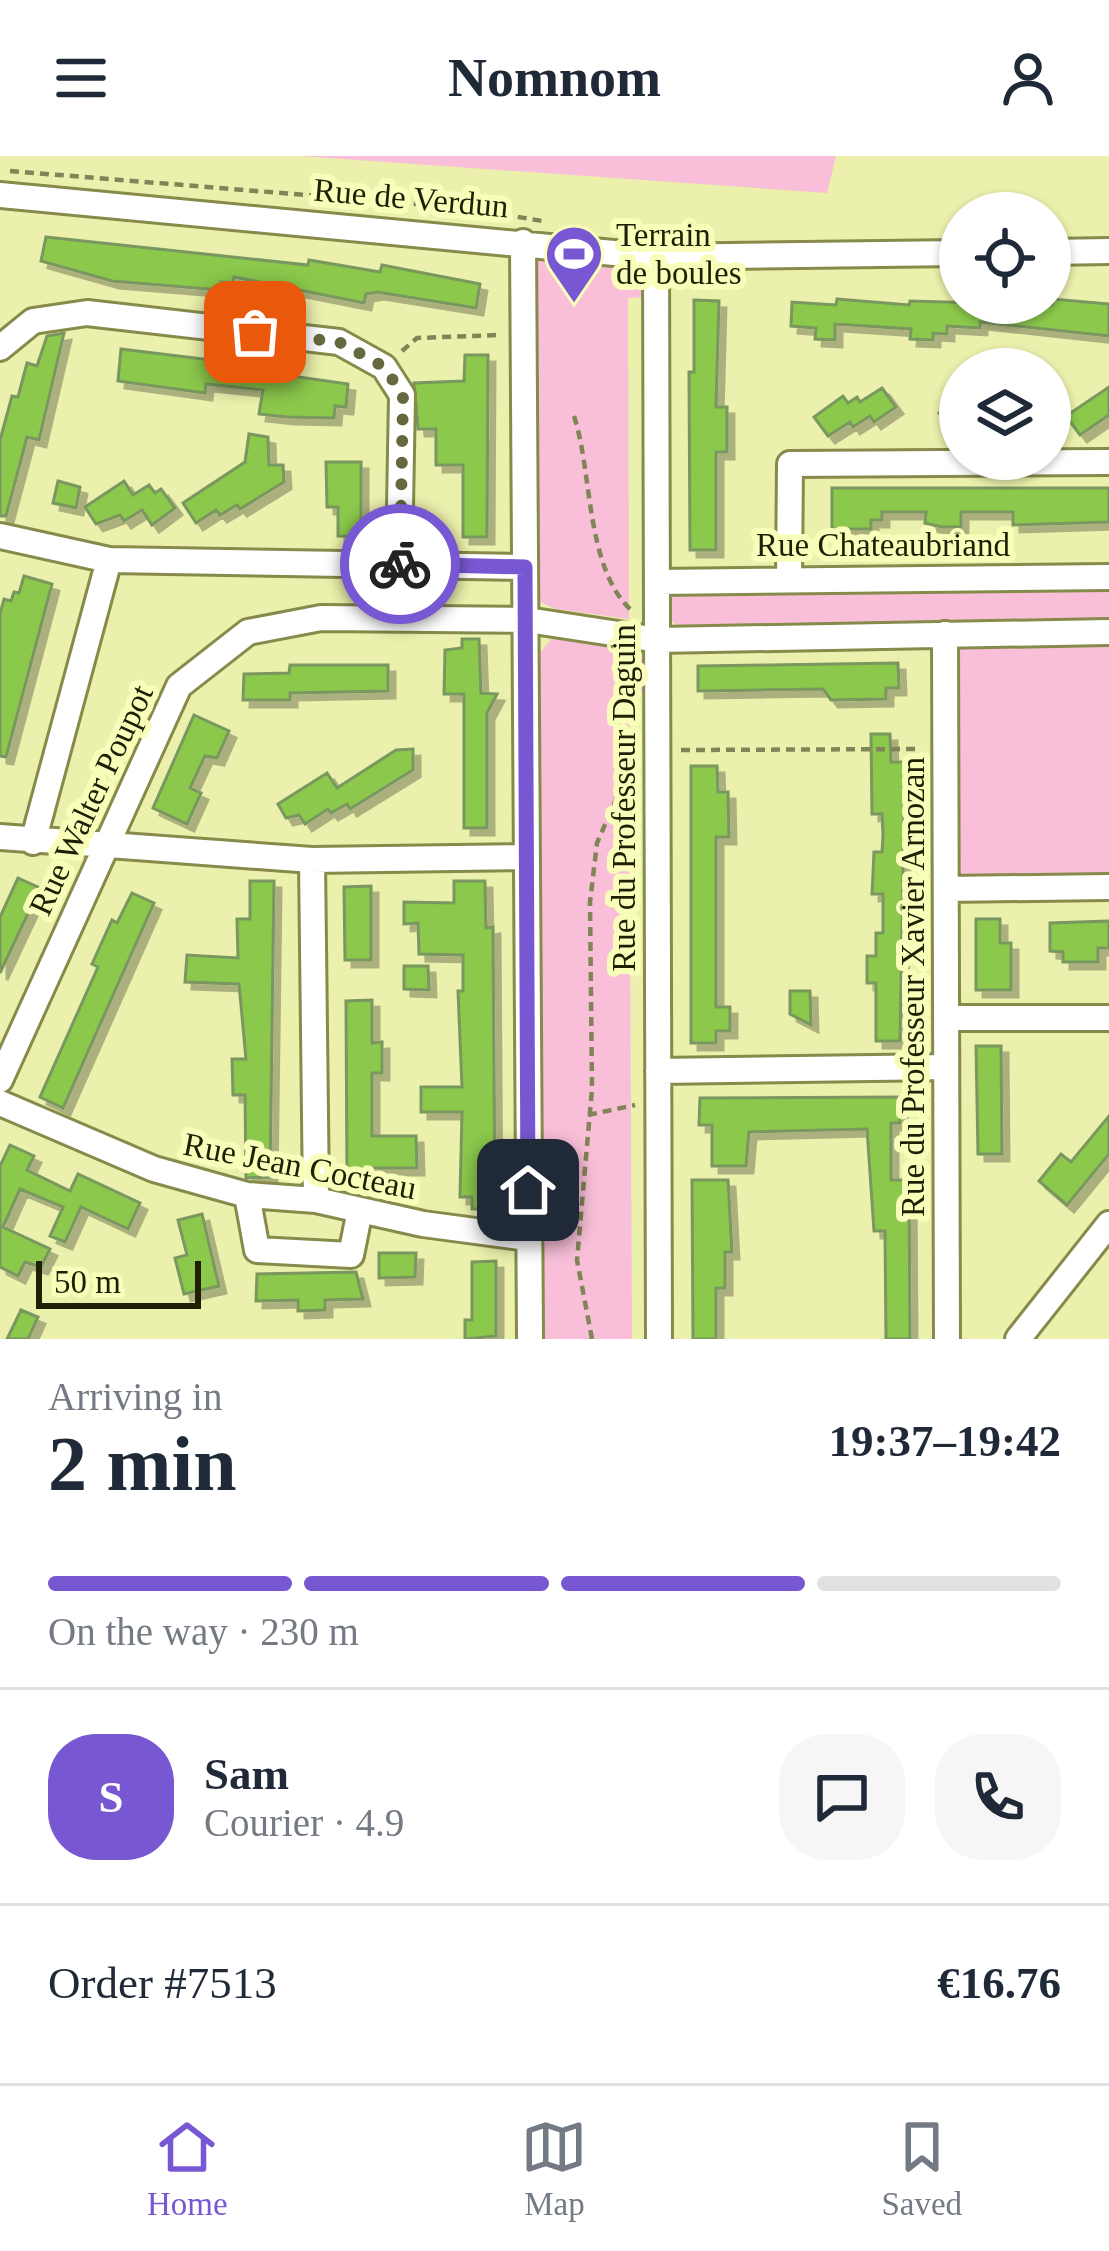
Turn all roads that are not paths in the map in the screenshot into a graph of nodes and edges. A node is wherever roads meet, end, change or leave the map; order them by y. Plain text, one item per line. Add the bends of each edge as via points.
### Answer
1 (0, 195) edge
2 (523, 242) junction
3 (1109, 251) edge
4 (1071, 252) edge
5 (939, 253) edge
6 (656, 257) junction
7 (0, 348) edge
8 (1109, 462) edge
9 (0, 536) edge
10 (109, 560) junction
11 (399, 564) junction
12 (525, 567) junction
13 (1109, 577) edge
14 (789, 578) junction
15 (657, 581) junction
16 (527, 620) junction
17 (1109, 632) edge
18 (945, 634) junction
19 (648, 639) junction
20 (0, 837) edge
21 (33, 842) junction
22 (104, 848) junction
23 (526, 857) junction
24 (312, 860) junction
25 (1109, 887) edge
26 (946, 889) junction
27 (947, 1018) junction
28 (1109, 1018) edge
29 (946, 1067) junction
30 (658, 1071) junction
31 (0, 1080) edge
32 (0, 1102) edge
33 (247, 1195) junction
34 (316, 1200) junction
35 (359, 1210) junction
36 (1109, 1224) edge
37 (528, 1238) junction
38 (530, 1339) edge
39 (659, 1339) edge
40 (947, 1339) edge
41 (1018, 1339) edge

1 - 2 street, Rue de Verdun
2 - 6 street, Rue de Verdun
2 - 12 street
3 - 4 street
5 - 6 street, Rue de Verdun
6 - 15 street, Rue du Professeur Daguin
7 - 11 street via 33,321 87,313 339,342 384,367 403,395
8 - 14 street via 790,464
9 - 10 street
10 - 11 street
10 - 21 street
11 - 12 street
12 - 16 street
13 - 14 street, Rue Chateaubriand
14 - 15 street, Rue Chateaubriand
15 - 19 street, Rue du Professeur Daguin
16 - 19 street, Rue Walter Poupot
16 - 22 street, Rue Walter Poupot via 321,618 248,632 179,686
16 - 23 street
17 - 18 street, Rue Walter Poupot
18 - 19 street, Rue Walter Poupot
18 - 26 street, Rue du Professeur Xavier Arnozan
19 - 30 street, Rue du Professeur Daguin
20 - 21 street
21 - 22 street
22 - 24 street
22 - 31 street, Rue Walter Poupot
23 - 24 street
23 - 37 street
24 - 34 street
25 - 26 street
26 - 27 street, Rue du Professeur Xavier Arnozan
27 - 28 street
27 - 29 street, Rue du Professeur Xavier Arnozan
29 - 30 street
29 - 40 street, Rue du Professeur Xavier Arnozan
30 - 39 street, Rue du Professeur Daguin
32 - 33 street, Rue Jean Cocteau via 154,1169
33 - 34 street, Rue Jean Cocteau
33 - 35 street via 257,1250 351,1255
34 - 35 street, Rue Jean Cocteau
35 - 37 street, Rue Jean Cocteau
36 - 41 street
37 - 38 street

